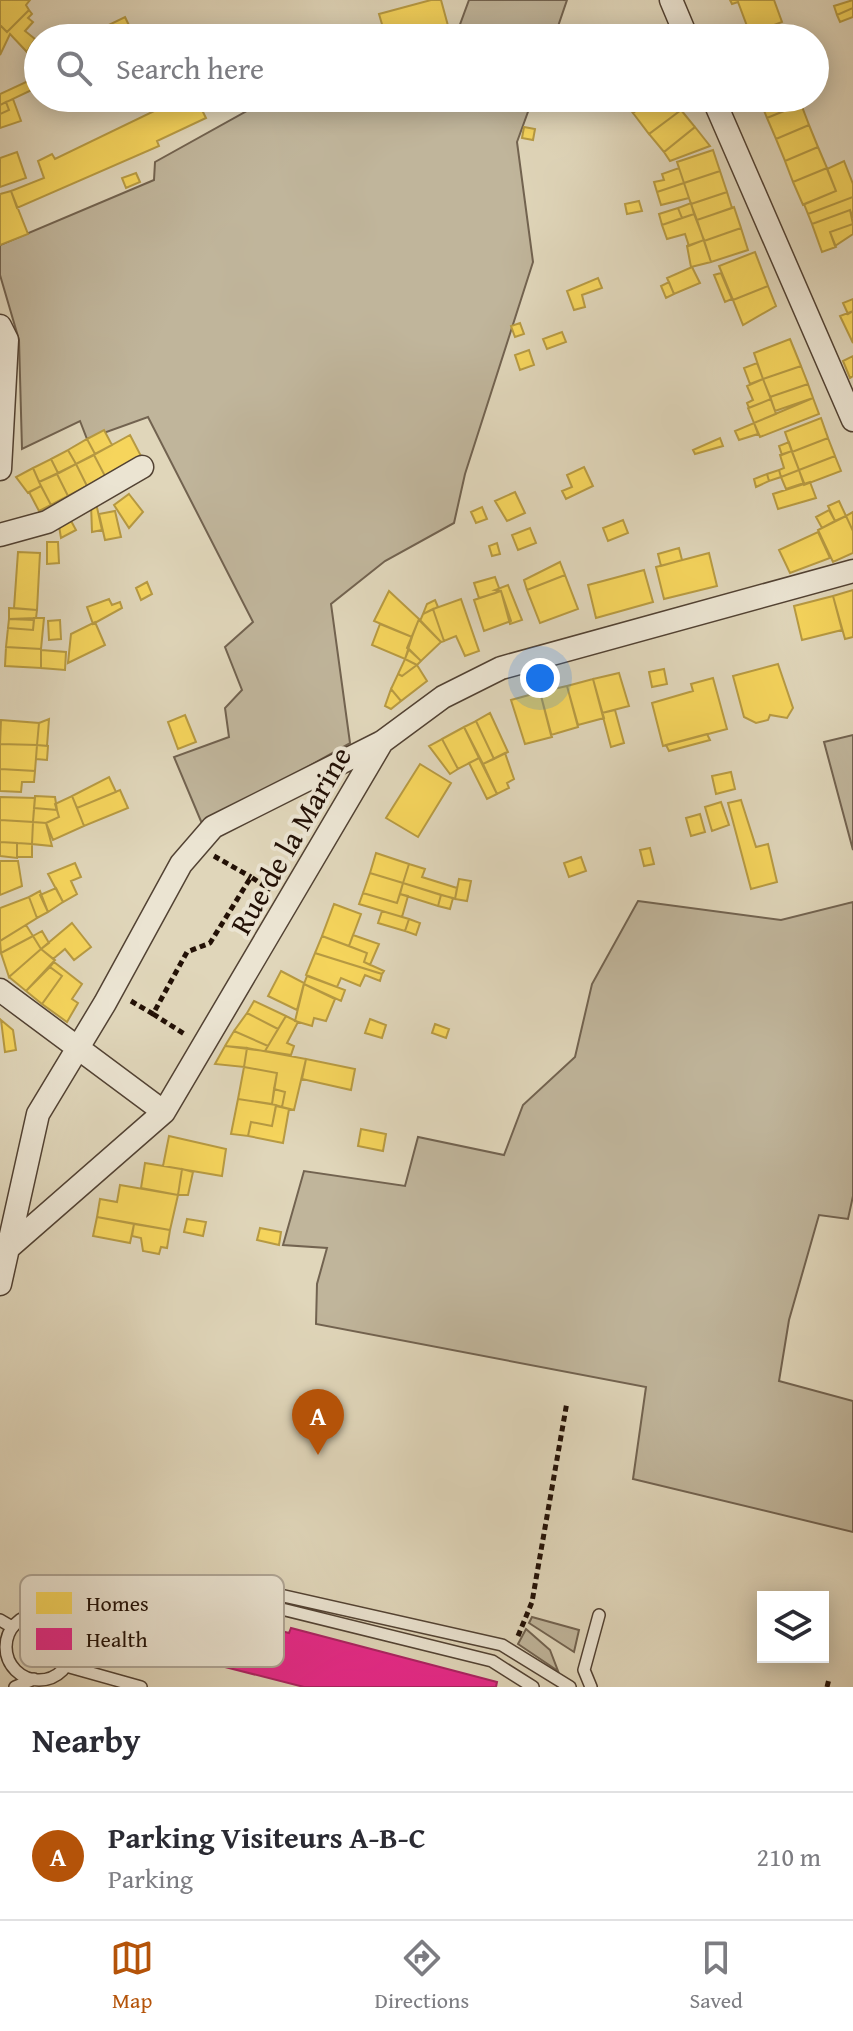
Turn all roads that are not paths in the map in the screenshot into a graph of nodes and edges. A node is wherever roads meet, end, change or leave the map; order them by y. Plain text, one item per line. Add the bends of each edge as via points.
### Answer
1 (671, 0) edge
2 (681, 24) edge
3 (719, 112) edge
4 (0, 326) edge
5 (853, 420) edge
6 (142, 467) dead end
7 (0, 469) edge
8 (0, 535) edge
9 (853, 571) edge
10 (382, 742) junction
11 (0, 990) edge
12 (79, 1048) junction
13 (164, 1112) junction
14 (3, 1246) edge
15 (0, 1284) edge
16 (284, 1596) edge
17 (284, 1610) edge
18 (599, 1615) dead end
19 (0, 1620) edge
20 (20, 1624) edge
21 (10, 1631) junction
22 (0, 1648) edge
23 (65, 1667) edge
24 (69, 1667) edge
25 (34, 1679) junction
26 (118, 1684) edge
27 (15, 1687) edge
28 (141, 1687) edge
29 (533, 1687) edge
30 (570, 1687) edge
31 (591, 1687) edge

1 - 2 street
3 - 5 street
4 - 7 street via 7,340
6 - 8 street via 47,522
9 - 10 street via 501,668 443,697
10 - 12 street, Rue de la Marine via 213,827 181,864
10 - 13 street, Rue de la Marine
11 - 12 street
12 - 13 street
12 - 14 street, Rue de la Marine via 38,1114
13 - 14 street, Rue de la Marine
14 - 15 street, Rue de la Marine
16 - 30 lane via 502,1645
17 - 29 lane via 492,1661
18 - 31 lane via 584,1670
19 - 21 lane
20 - 21 lane
21 - 22 lane
21 - 25 lane via 7,1652 13,1667
23 - 25 lane via 52,1677
24 - 26 lane
25 - 27 lane
26 - 28 lane

